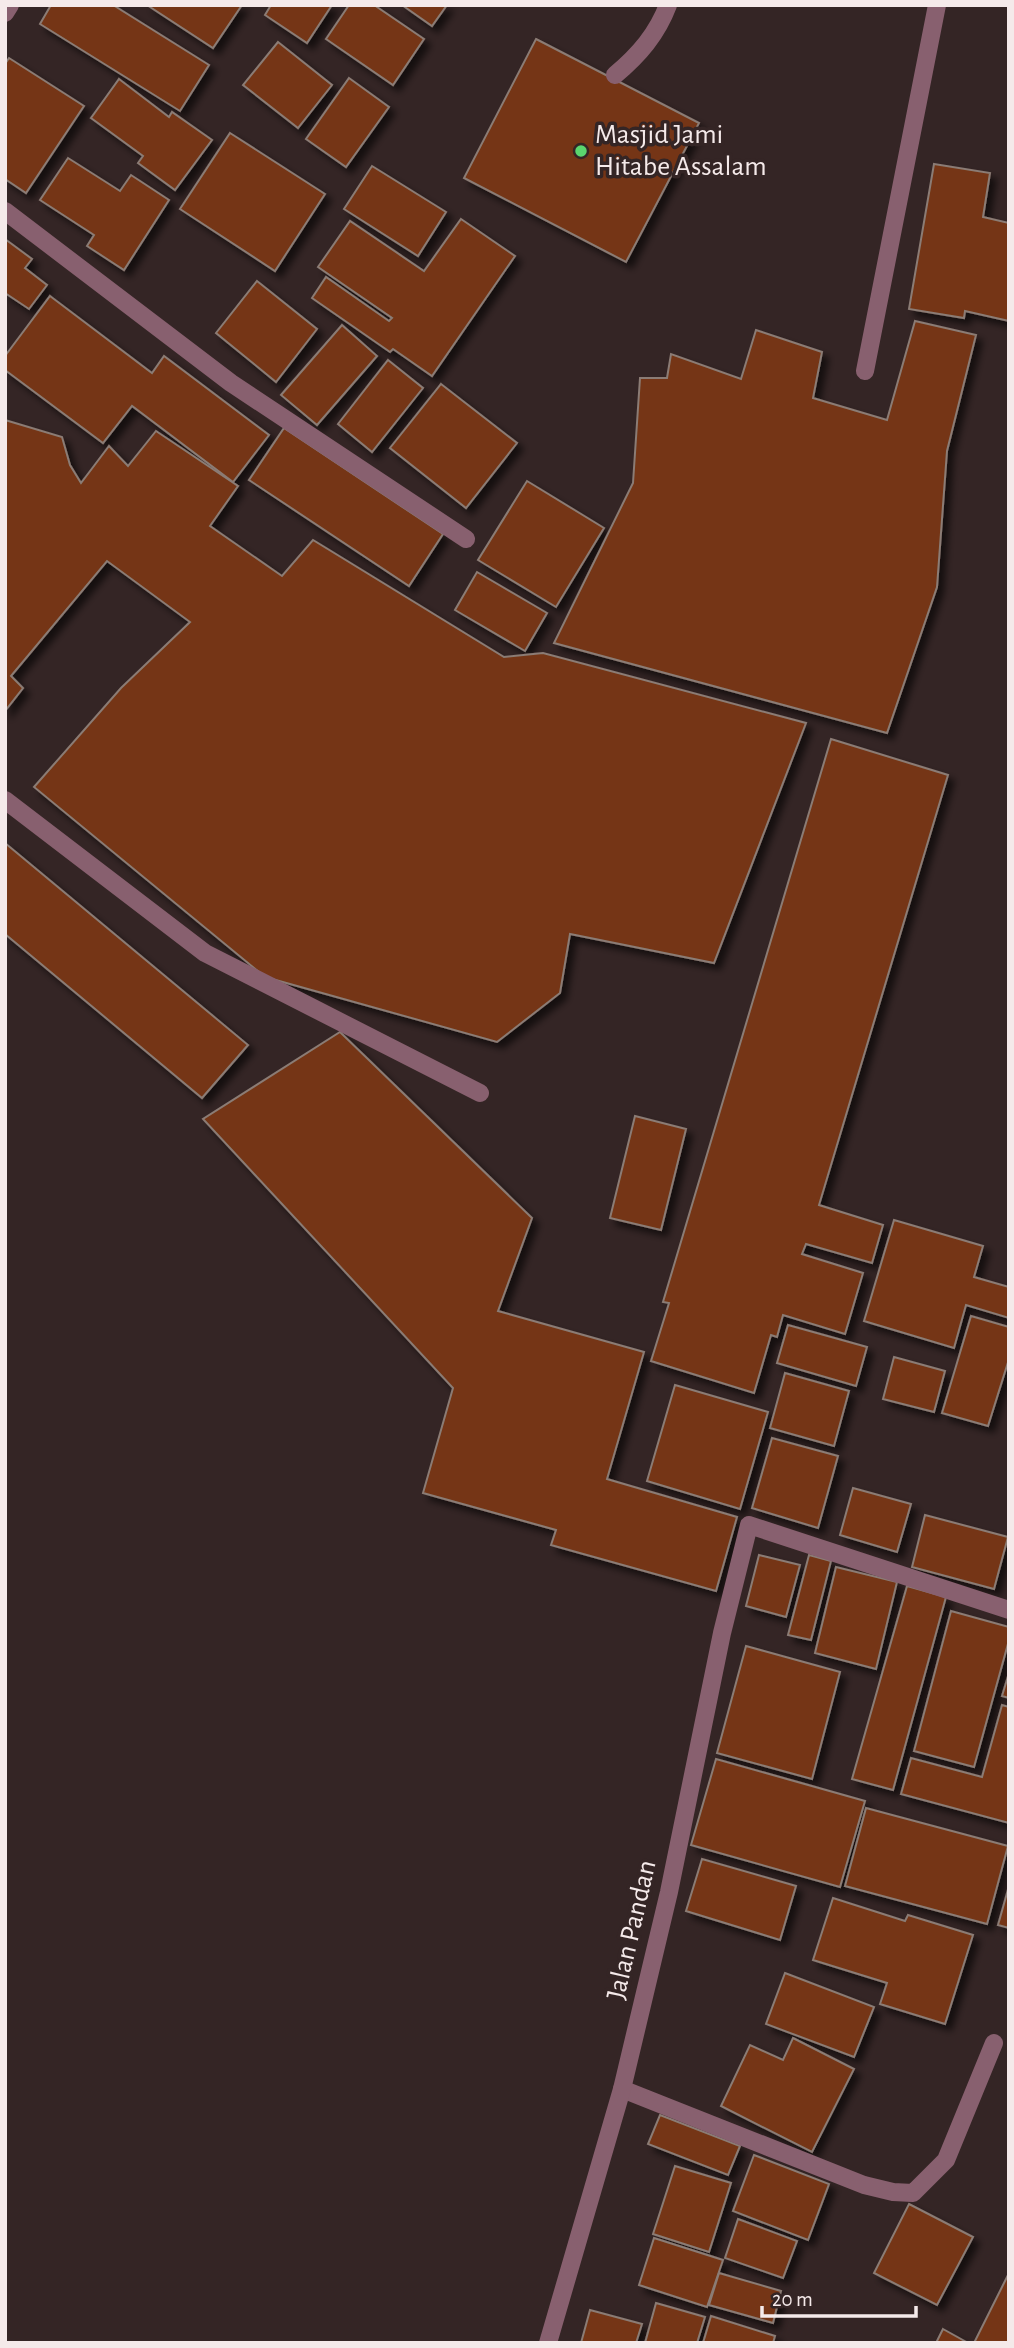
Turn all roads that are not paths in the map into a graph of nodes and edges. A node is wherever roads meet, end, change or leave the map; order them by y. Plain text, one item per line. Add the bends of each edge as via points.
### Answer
1 (10, 5) edge
2 (668, 5) edge
3 (937, 5) edge
4 (5, 13) edge
5 (615, 75) dead end
6 (5, 211) edge
7 (865, 371) dead end
8 (466, 539) dead end
9 (5, 800) edge
10 (480, 1093) dead end
11 (1009, 1610) edge
12 (994, 2043) dead end
13 (622, 2089) junction
14 (548, 2343) edge

1 - 4 street
2 - 5 street via 638,55
3 - 7 street
6 - 8 street via 231,383
9 - 10 street via 205,953
11 - 13 street, Jalan Pandan via 749,1525
12 - 13 street via 946,2160 913,2193 864,2185
13 - 14 street, Jalan Pandan

